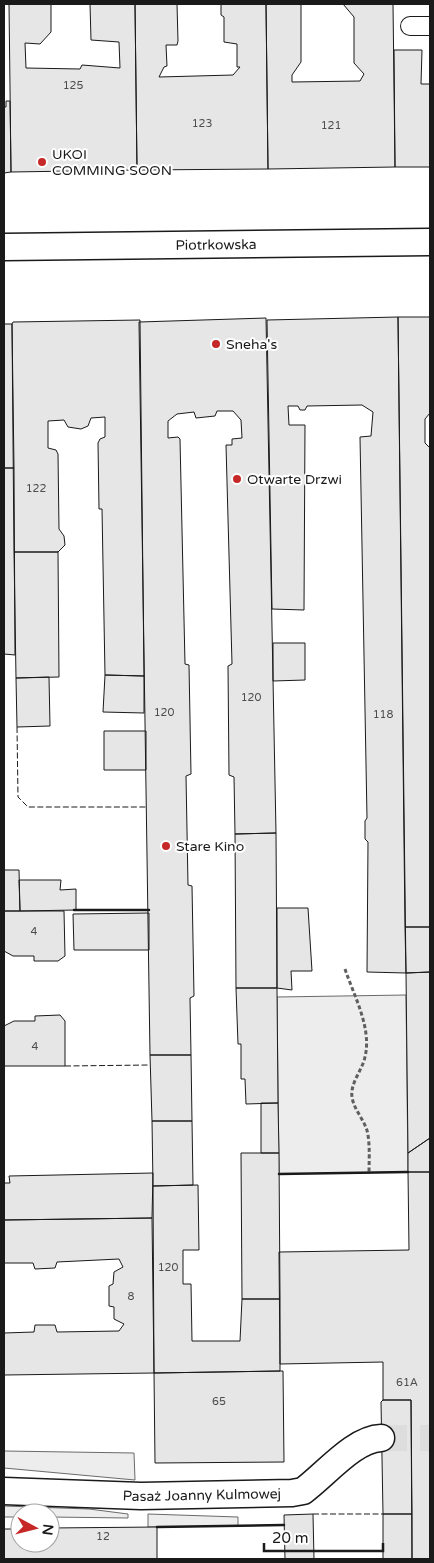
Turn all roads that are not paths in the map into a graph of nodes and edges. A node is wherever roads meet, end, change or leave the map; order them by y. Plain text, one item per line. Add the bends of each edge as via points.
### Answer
1 (410, 26) dead end
2 (430, 26) edge
3 (430, 242) edge
4 (4, 247) edge
5 (381, 1438) tunnel mouth
6 (4, 1491) edge

1 - 2 lane
3 - 4 street, Piotrkowska
5 - 6 street, Pasaż Joanny Kulmowej via 356,1445 303,1491 292,1493 141,1496

